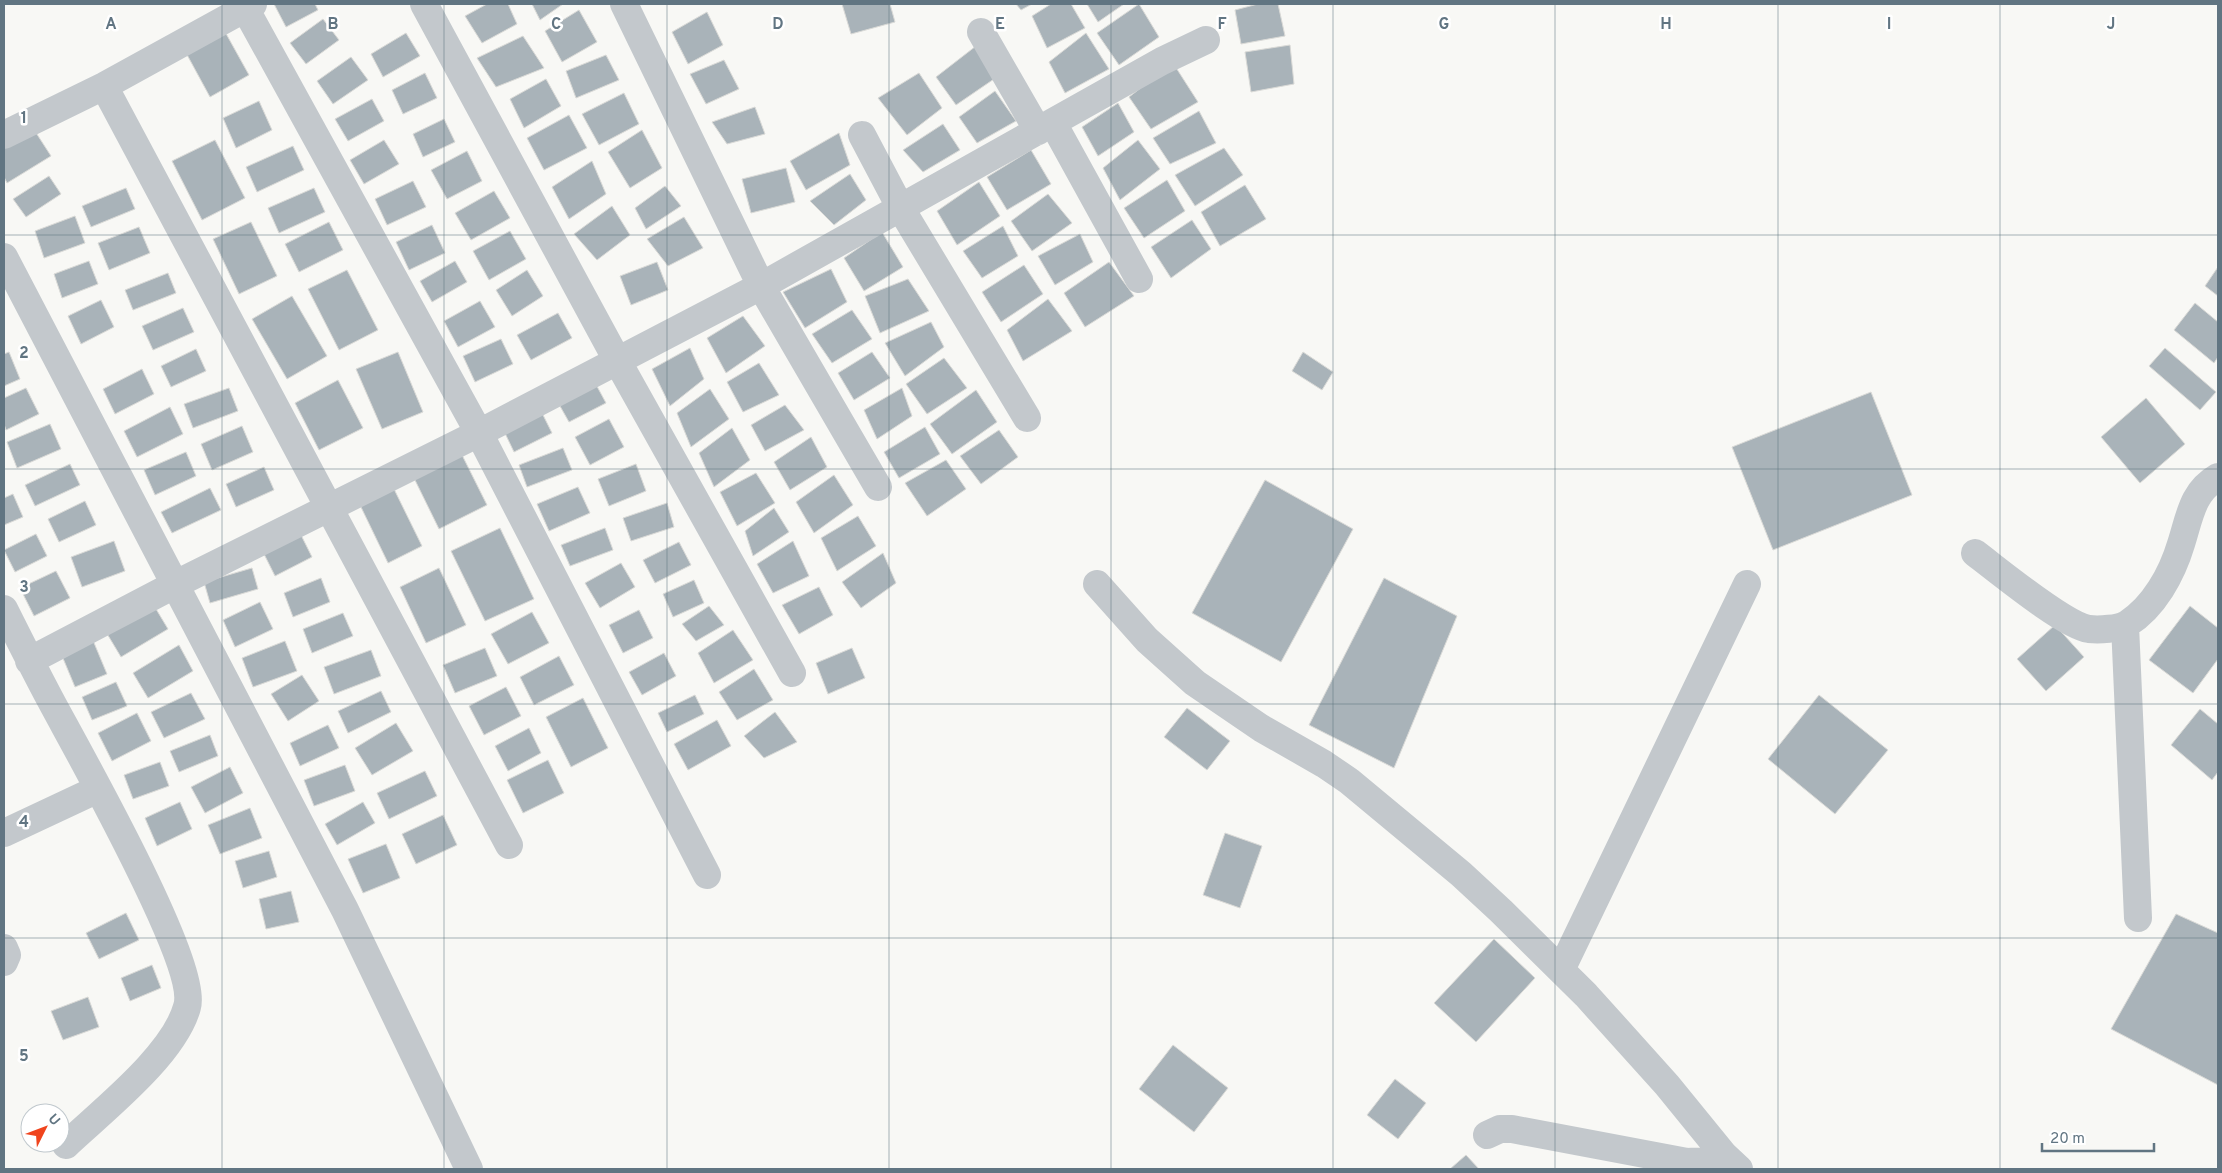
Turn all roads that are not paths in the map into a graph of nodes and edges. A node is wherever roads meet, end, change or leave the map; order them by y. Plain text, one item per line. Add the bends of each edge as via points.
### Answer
1 (424, 4) edge
2 (624, 4) edge
3 (249, 6) edge
4 (982, 32) dead end
5 (1206, 40) dead end
6 (104, 86) junction
7 (1046, 127) junction
8 (4, 135) edge
9 (862, 135) dead end
10 (900, 207) junction
11 (4, 257) edge
12 (1139, 279) dead end
13 (761, 286) junction
14 (618, 362) junction
15 (1027, 418) dead end
16 (479, 433) junction
17 (2218, 477) edge
18 (878, 487) dead end
19 (331, 509) junction
20 (1975, 553) dead end
21 (176, 584) junction
22 (1097, 584) dead end
23 (1747, 584) dead end
24 (4, 609) edge
25 (2125, 626) junction
26 (30, 661) junction
27 (792, 673) dead end
28 (98, 789) junction
29 (4, 833) edge
30 (509, 845) dead end
31 (707, 875) dead end
32 (2138, 918) dead end
33 (4, 948) edge
34 (4, 962) edge
35 (1561, 970) junction
36 (1487, 1135) dead end
37 (70, 1141) edge
38 (1732, 1162) edge
39 (469, 1169) edge

1 - 14 street
2 - 13 street
3 - 6 street
3 - 16 street
4 - 7 street
5 - 7 street via 1162,61
6 - 8 street
6 - 19 street
7 - 10 street
7 - 12 street
9 - 10 street
10 - 13 street
10 - 15 street
11 - 21 street
13 - 14 street
13 - 18 street
14 - 16 street
14 - 27 street
16 - 19 street
16 - 31 street
17 - 25 street via 2197,495 2176,559 2160,591
19 - 21 street
19 - 30 street
20 - 25 street via 2059,615 2088,629
21 - 26 street
21 - 39 street via 346,910
22 - 35 street via 1147,640 1195,683 1261,728 1349,781 1461,874
23 - 35 street
24 - 26 street
25 - 32 street
26 - 28 street
28 - 29 street
28 - 37 street via 160,913 184,974 188,1006 180,1024 150,1067
33 - 34 street via 8,955
35 - 38 street via 1667,1085
36 - 38 street via 1512,1129 1687,1162

